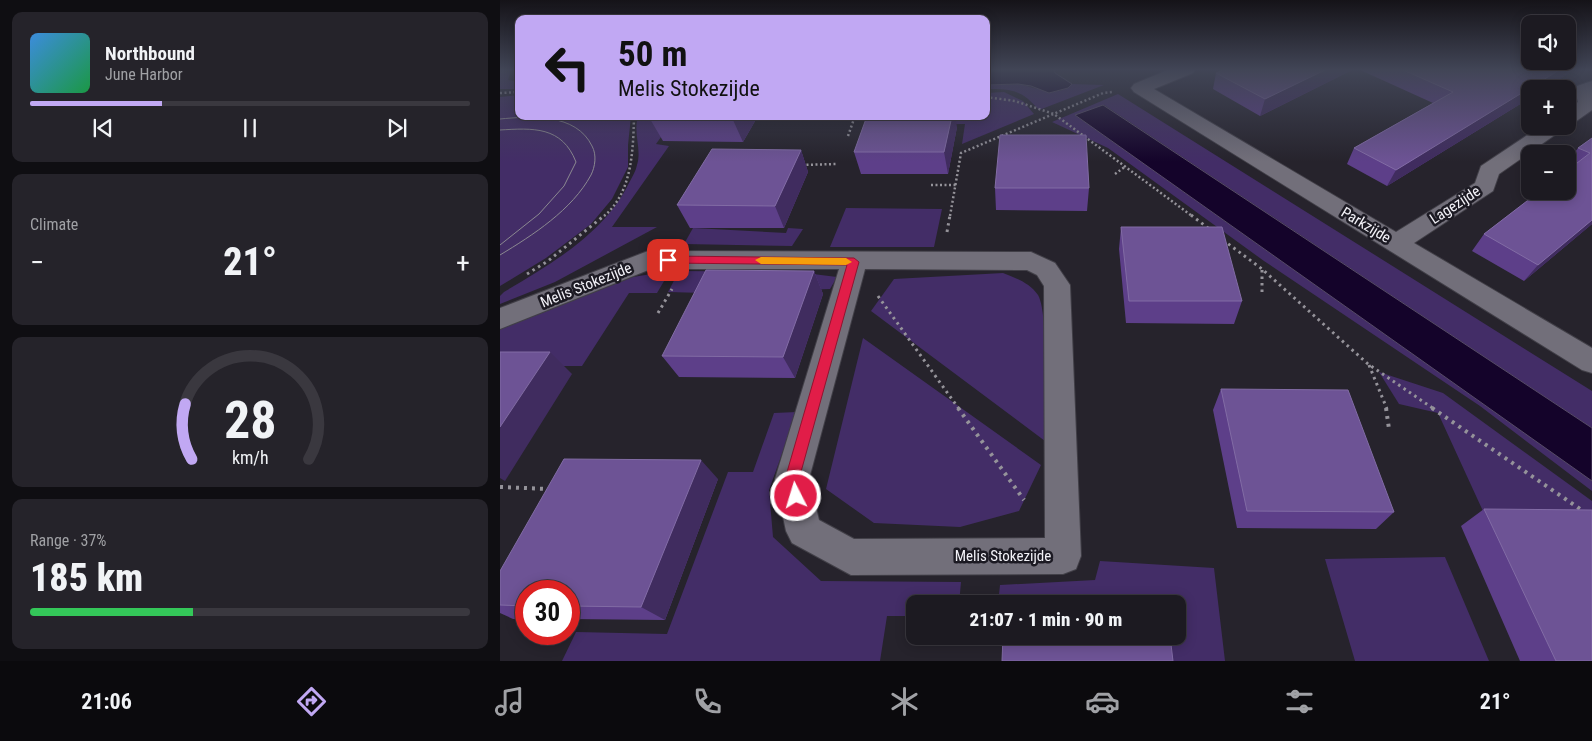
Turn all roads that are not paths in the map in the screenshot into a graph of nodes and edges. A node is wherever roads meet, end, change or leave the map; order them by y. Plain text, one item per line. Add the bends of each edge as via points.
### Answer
1 (1160, 100) edge
2 (1587, 100) edge
3 (1576, 112) edge
4 (1542, 135) edge
5 (1396, 243) junction
6 (854, 262) junction
7 (500, 320) edge
8 (1592, 362) edge

1 - 5 street, Parkzijde
2 - 3 street via 1588,104
4 - 5 street, Lagezijde via 1488,172 1485,186
5 - 8 street, Parkzijde
6 - 6 street, Melis Stokezijde via 792,479 804,531 851,557 1063,556 1057,284 1046,269 1031,261
6 - 7 street, Melis Stokezijde via 648,260

